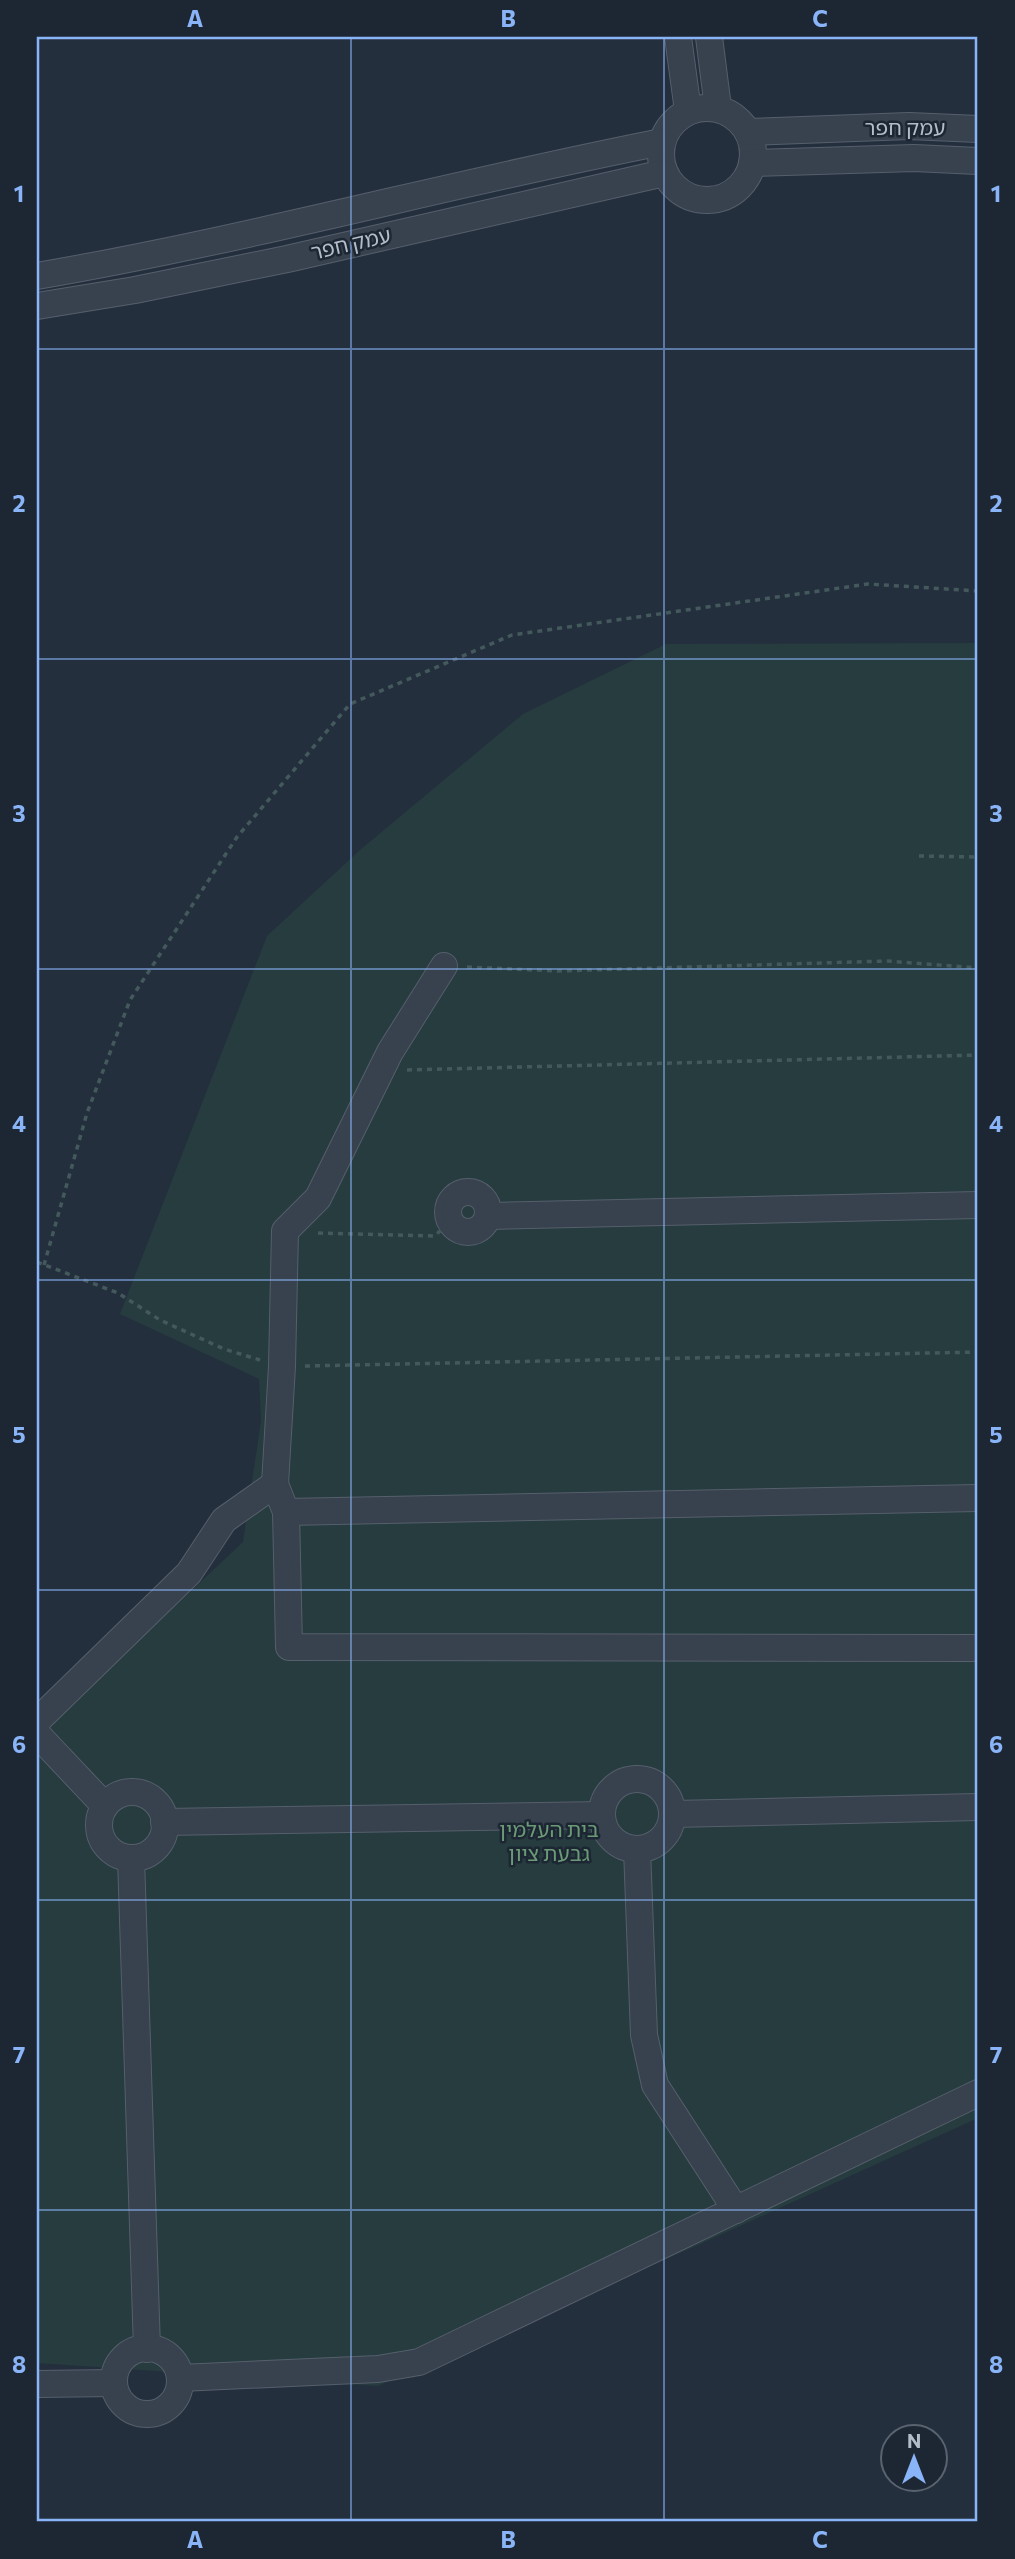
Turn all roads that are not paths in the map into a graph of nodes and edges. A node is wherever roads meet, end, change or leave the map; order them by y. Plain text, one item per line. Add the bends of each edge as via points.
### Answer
1 (678, 37) edge
2 (709, 37) edge
3 (718, 108) junction
4 (688, 111) junction
5 (978, 129) edge
6 (748, 132) junction
7 (662, 142) junction
8 (978, 161) edge
9 (752, 163) junction
10 (664, 173) junction
11 (37, 276) edge
12 (37, 306) edge
13 (444, 966) road end
14 (978, 1205) edge
15 (451, 1222) road end
16 (275, 1485) junction
17 (978, 1498) edge
18 (286, 1512) junction
19 (978, 1648) edge
20 (37, 1721) edge
21 (37, 1734) edge
22 (105, 1806) junction
23 (978, 1807) edge
24 (673, 1814) junction
25 (602, 1815) junction
26 (164, 1822) junction
27 (637, 1849) junction
28 (131, 1858) junction
29 (978, 2093) edge
30 (736, 2210) junction
31 (147, 2348) junction
32 (180, 2378) junction
33 (37, 2384) edge
34 (114, 2384) junction

1 - 4 street
2 - 3 street
3 - 4 street
3 - 6 street via 740,120
4 - 7 street via 673,120
5 - 6 street, עמק חפר
6 - 9 street
7 - 10 street via 659,153
7 - 11 street, עמק חפר via 279,229
8 - 9 street, עמק חפר via 914,158
9 - 10 street via 740,187 725,197 706,200 688,197 673,187
10 - 12 street, עמק חפר via 287,259
13 - 16 street via 380,1071 318,1198 285,1231
14 - 15 street via 488,1216 482,1198 465,1192 450,1203
16 - 18 street
16 - 20 street via 224,1520 189,1573
17 - 18 street
18 - 19 street via 289,1647
21 - 22 street
22 - 26 street via 122,1794 143,1794 162,1811
22 - 28 street via 98,1826 101,1837 117,1855
23 - 24 street
24 - 25 street via 666,1793 648,1780 637,1779 608,1794
24 - 27 street via 662,1838
25 - 26 street
25 - 27 street via 604,1826 617,1842
26 - 28 street via 162,1840 152,1852
27 - 30 street via 644,2035 655,2085
28 - 31 street
29 - 30 street
30 - 32 street via 419,2362 377,2369
31 - 32 street via 172,2359
31 - 34 street via 121,2361
32 - 34 street via 172,2403 144,2414 126,2407
33 - 34 street

